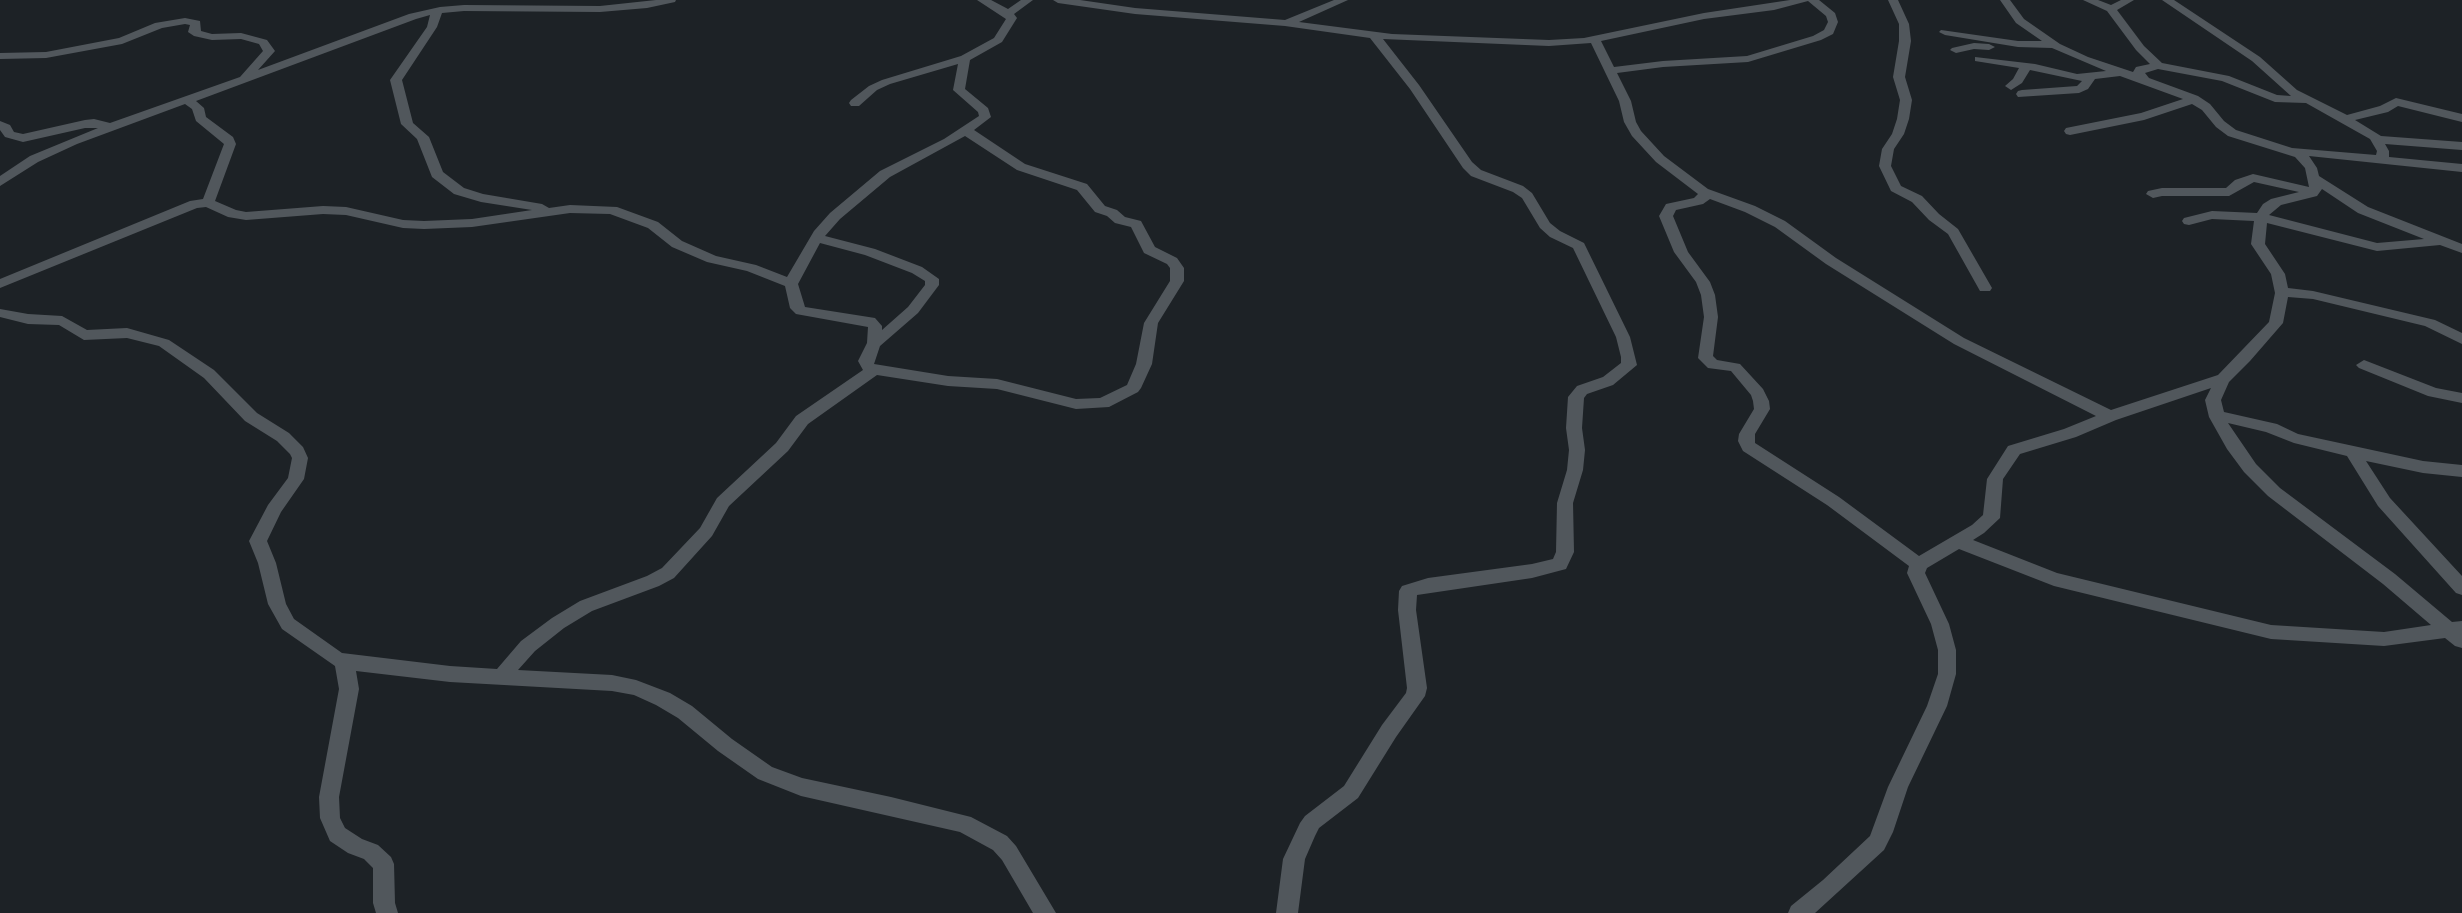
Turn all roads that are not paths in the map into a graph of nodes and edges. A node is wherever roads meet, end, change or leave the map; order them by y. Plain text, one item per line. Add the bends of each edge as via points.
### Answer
1 (671, 0) edge
2 (982, 0) edge
3 (1028, 0) edge
4 (1058, 0) edge
5 (1343, 0) edge
6 (1803, 0) edge
7 (1812, 0) edge
8 (1893, 0) edge
9 (2005, 0) edge
10 (2088, 0) edge
11 (2129, 0) edge
12 (2167, 0) edge
13 (440, 7) edge
14 (2111, 9) junction
15 (1008, 14) junction
16 (1285, 23) junction
17 (1945, 32) dead end
18 (1375, 36) junction
19 (1595, 39) junction
20 (2053, 44) junction
21 (2014, 45) junction
22 (1956, 50) dead end
23 (0, 56) edge
24 (965, 58) junction
25 (1979, 59) dead end
26 (1996, 61) junction
27 (2026, 66) junction
28 (2158, 66) junction
29 (1610, 71) junction
30 (2123, 72) junction
31 (2090, 77) junction
32 (246, 78) junction
33 (2145, 80) junction
34 (2011, 86) dead end
35 (2022, 94) dead end
36 (186, 100) junction
37 (2308, 101) junction
38 (855, 103) dead end
39 (2200, 103) junction
40 (2462, 118) edge
41 (2345, 119) junction
42 (0, 125) edge
43 (111, 127) junction
44 (967, 130) junction
45 (2070, 131) dead end
46 (2378, 140) junction
47 (2462, 146) edge
48 (2294, 151) junction
49 (2382, 160) junction
50 (2462, 168) edge
51 (0, 182) edge
52 (2314, 185) junction
53 (1706, 193) junction
54 (2153, 194) dead end
55 (208, 203) junction
56 (554, 211) junction
57 (2261, 217) junction
58 (2189, 221) dead end
59 (817, 238) junction
60 (2443, 241) junction
61 (2462, 249) edge
62 (0, 284) edge
63 (791, 284) junction
64 (1985, 288) dead end
65 (2282, 293) junction
66 (0, 313) edge
67 (2462, 339) edge
68 (874, 343) junction
69 (2364, 365) dead end
70 (874, 370) junction
71 (2223, 379) junction
72 (2462, 398) edge
73 (2110, 416) junction
74 (2217, 417) junction
75 (2353, 453) junction
76 (2462, 470) edge
77 (1959, 542) junction
78 (1920, 564) junction
79 (2462, 588) edge
80 (2458, 633) edge
81 (344, 662) junction
82 (502, 676) junction
83 (387, 913) edge
84 (1045, 913) edge
85 (1287, 913) edge
86 (1799, 913) edge

1 - 13 street via 600,8
2 - 15 street
3 - 15 street
4 - 16 street via 1135,11
5 - 16 street
6 - 19 street via 1704,16
7 - 29 street via 1831,15 1833,22 1829,32 1817,38 1748,59 1660,64
8 - 64 street via 1904,24 1905,41 1899,77 1906,100 1903,119 1888,149 1885,166 1896,188 1917,199 1953,232
9 - 20 street via 2020,21
10 - 14 street
11 - 14 street
12 - 37 street via 2256,59
13 - 32 street
13 - 56 street via 432,27 396,80 407,124 423,138 438,174 459,191
14 - 28 street
15 - 24 street via 1012,21 998,40
16 - 18 street
17 - 21 street
18 - 19 street via 1549,43
18 - 85 street via 1415,87 1467,166 1476,173 1518,189 1527,196 1544,225 1579,246 1623,337 1629,365 1608,381 1582,390 1576,397 1574,428 1577,450 1565,503 1565,552 1560,564 1408,591 1407,610 1417,688 1415,696 1351,792 1306,830 1294,860
19 - 29 street
20 - 21 street
20 - 30 street
21 - 22 street
21 - 26 street via 2010,53
23 - 32 street via 46,55 122,41 159,25 185,21 196,23 194,32 198,34 241,36 267,45 269,51
24 - 38 street via 886,82
24 - 44 street via 958,80 959,90 986,115
25 - 26 street
26 - 27 street
27 - 31 street via 2073,77
27 - 34 street via 2018,81
28 - 33 street via 2140,69 2139,73
28 - 37 street via 2225,78 2271,97
29 - 53 street via 1636,133 1660,159
30 - 31 street
30 - 33 street
31 - 35 street via 2084,87
32 - 36 street
33 - 39 street
36 - 43 street
36 - 55 street via 198,108 200,118 230,144
37 - 41 street
39 - 45 street
39 - 48 street via 2232,133
40 - 41 street via 2396,102 2384,109
41 - 46 street
42 - 43 street via 12,136 23,138 85,124
43 - 51 street via 56,148
44 - 59 street via 885,174 835,216
44 - 70 street via 1021,167 1082,187 1100,209 1136,224 1149,250 1177,268 1177,281 1151,323 1144,364 1133,388 1103,403 1076,404 997,384 948,381
46 - 47 street
46 - 49 street via 2383,151
48 - 49 street
48 - 52 street via 2307,161
49 - 50 street
52 - 54 street via 2253,178 2229,192
52 - 57 street via 2276,202
52 - 60 street via 2404,228
53 - 73 street via 1780,224 1831,261 1954,339
53 - 78 street via 1698,201 1671,206 1666,216 1681,252 1708,295 1711,317 1706,358 1713,364 1735,367 1761,401 1762,409 1747,434 1749,447
55 - 56 street via 240,216 346,211 403,224 424,225 472,224
55 - 62 street via 195,204
56 - 63 street via 612,210 653,225 677,244 712,259 751,268
57 - 58 street via 2212,215
57 - 60 street via 2377,247
57 - 65 street via 2258,244 2278,274
59 - 63 street
59 - 68 street via 870,252 932,279 932,285 916,306
60 - 61 street
63 - 68 street via 797,308 870,321 875,326
65 - 67 street via 2313,295 2430,323
65 - 71 street via 2279,316 2272,328
66 - 81 street via 62,321 84,335 127,333 164,343 209,374 251,417 297,451 299,469 296,479 271,514 258,541 277,604 288,624
68 - 70 street via 866,360 867,366
69 - 72 street via 2433,392
70 - 82 street via 802,420 782,447 723,502 706,532 668,573 653,582 586,606 558,622 528,646
71 - 73 street
71 - 74 street via 2213,400
73 - 77 street via 2070,433 2014,450 1995,479 1991,518
74 - 75 street via 2264,426 2294,438
74 - 80 street via 2250,468 2274,492
75 - 76 street via 2423,467
75 - 79 street via 2384,502
77 - 78 street
77 - 80 street via 2054,579 2271,632 2384,639
78 - 86 street via 1916,573 1940,624 1947,650 1947,674 1937,706 1898,787 1877,843 1832,887
81 - 82 street via 450,674
81 - 83 street via 349,688 334,768 330,818 337,834 371,852 383,864
82 - 84 street via 612,683 636,688 685,712 765,773 801,787 964,824 1000,843

